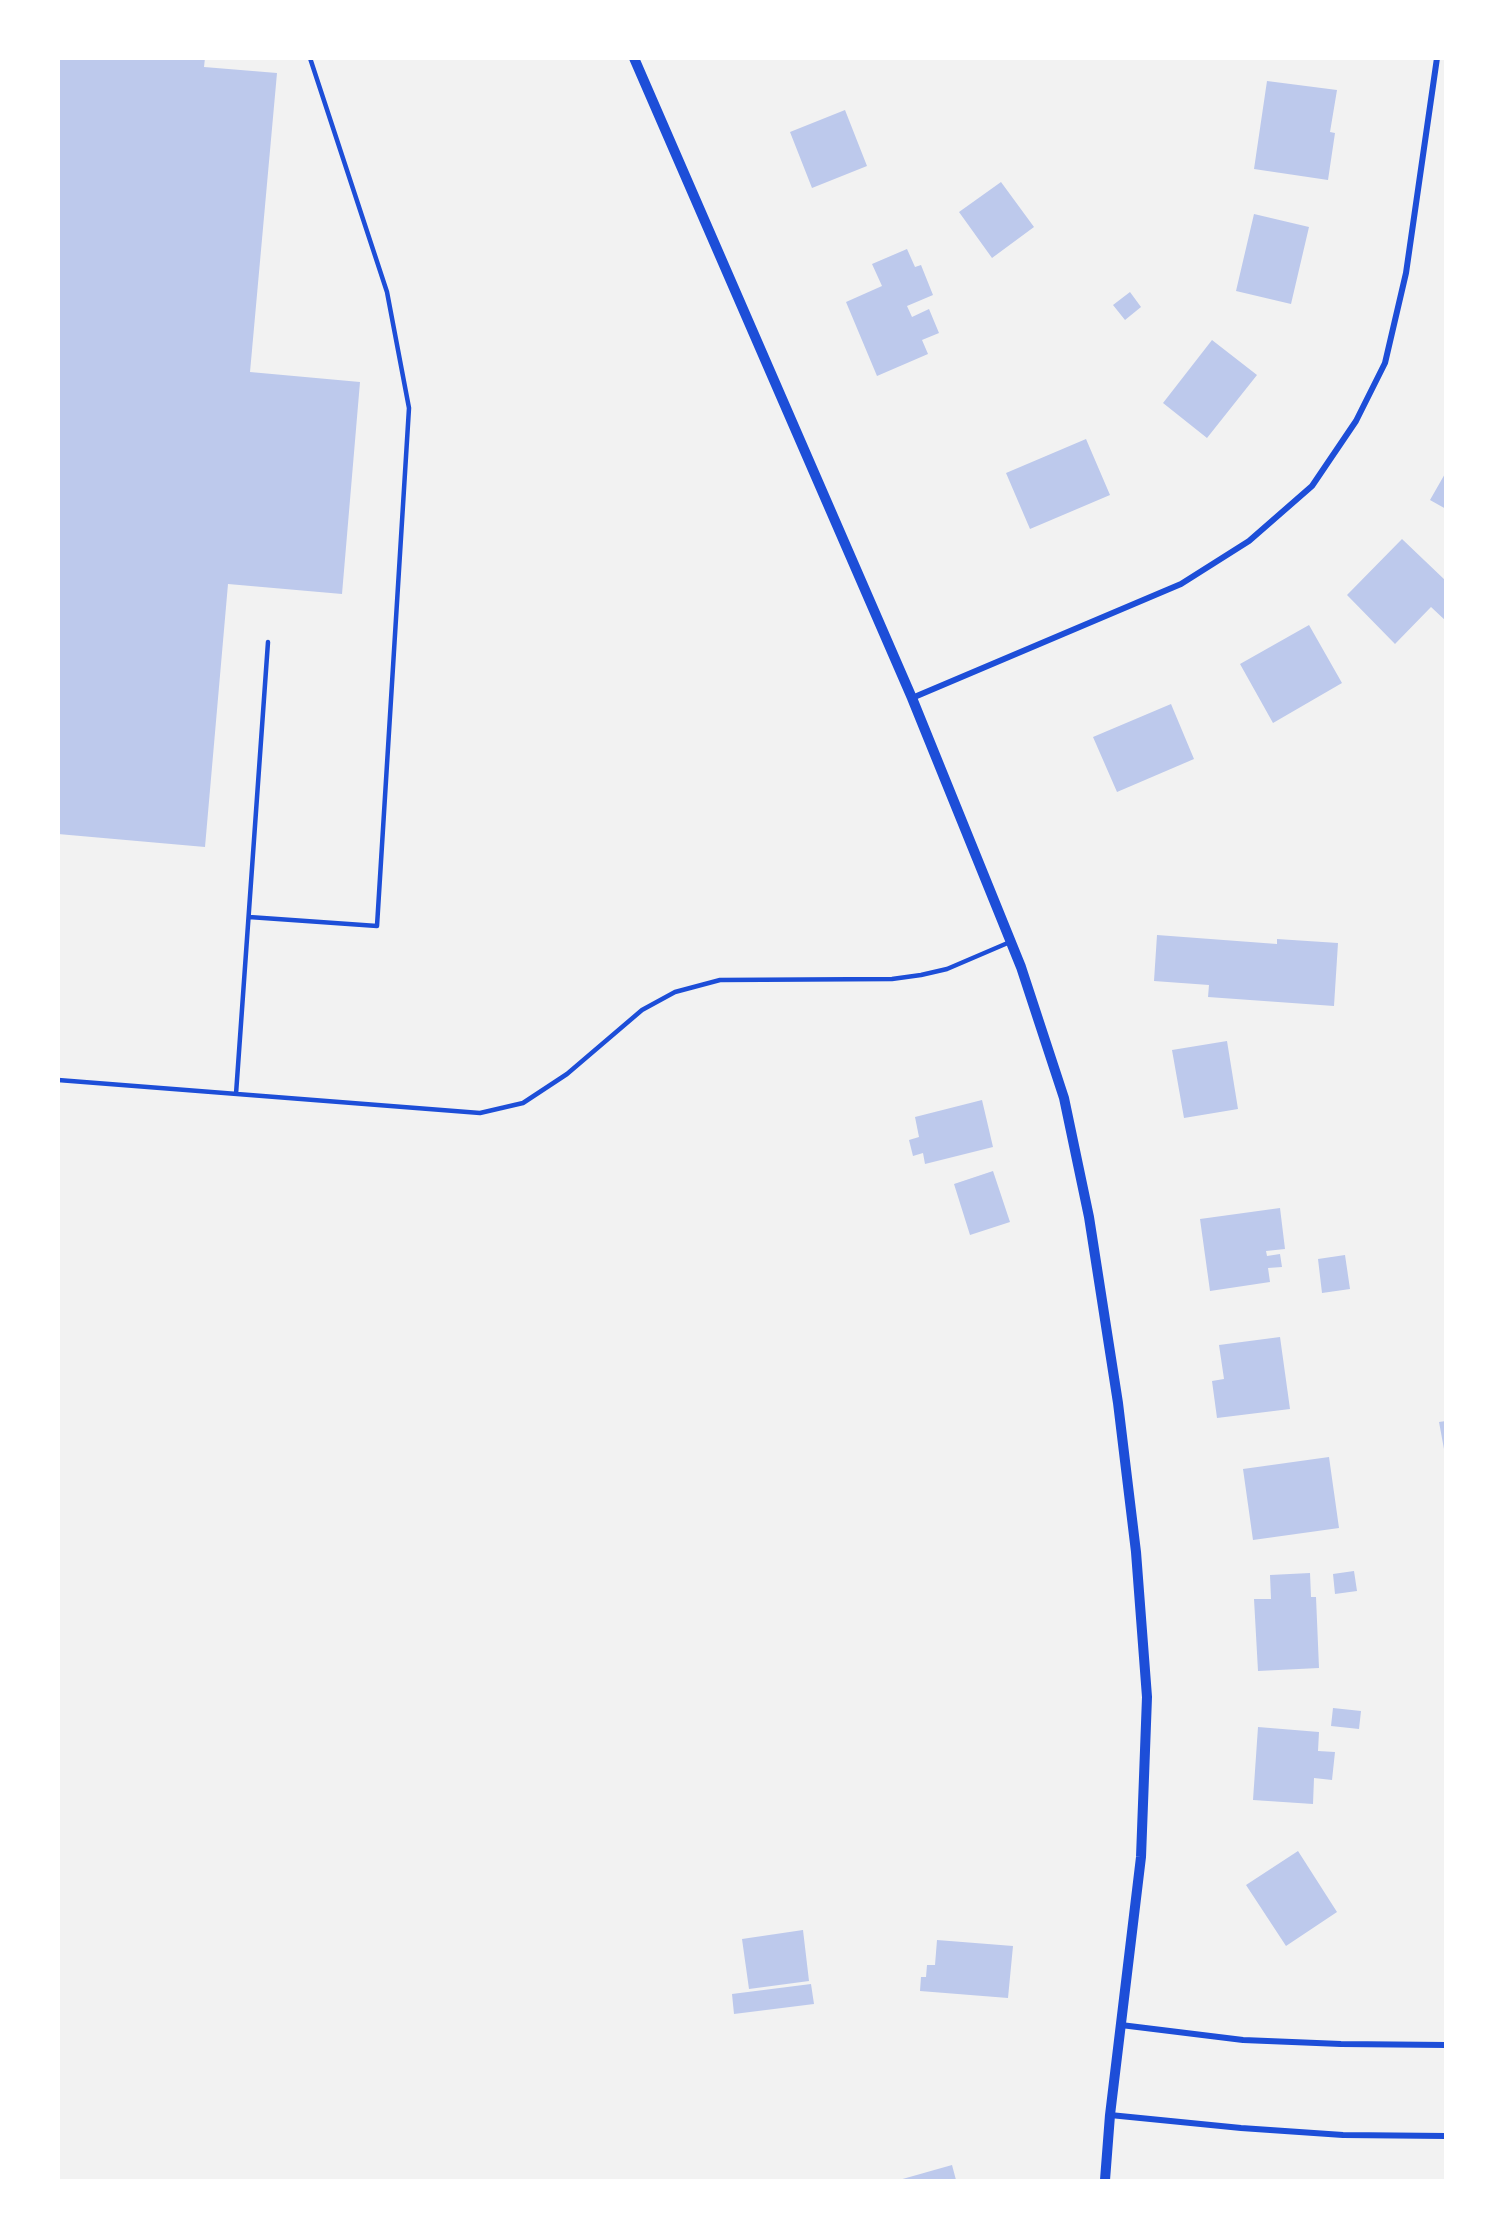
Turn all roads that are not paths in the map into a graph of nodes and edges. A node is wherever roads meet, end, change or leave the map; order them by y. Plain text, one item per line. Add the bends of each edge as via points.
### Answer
1 (310, 58) edge
2 (634, 58) edge
3 (1437, 58) edge
4 (268, 642) dead end
5 (912, 698) junction
6 (249, 917) junction
7 (1010, 942) junction
8 (58, 1080) edge
9 (236, 1094) junction
10 (1121, 2025) junction
11 (1446, 2045) edge
12 (1110, 2115) junction
13 (1446, 2136) edge
14 (1104, 2181) edge

1 - 6 lane via 387,292 410,408 377,926
2 - 5 street
3 - 5 street via 1406,273 1385,363 1356,421 1312,486 1249,541 1181,585
4 - 6 lane
5 - 7 street
6 - 9 lane
7 - 9 lane via 947,969 921,975 892,979 720,981 675,992 642,1010 567,1074 523,1103 480,1113
7 - 10 street via 1064,1098 1089,1217 1136,1552 1147,1697 1140,1857
8 - 9 lane
10 - 11 street via 1243,2040
10 - 12 street
12 - 13 street via 1343,2135
12 - 14 street

